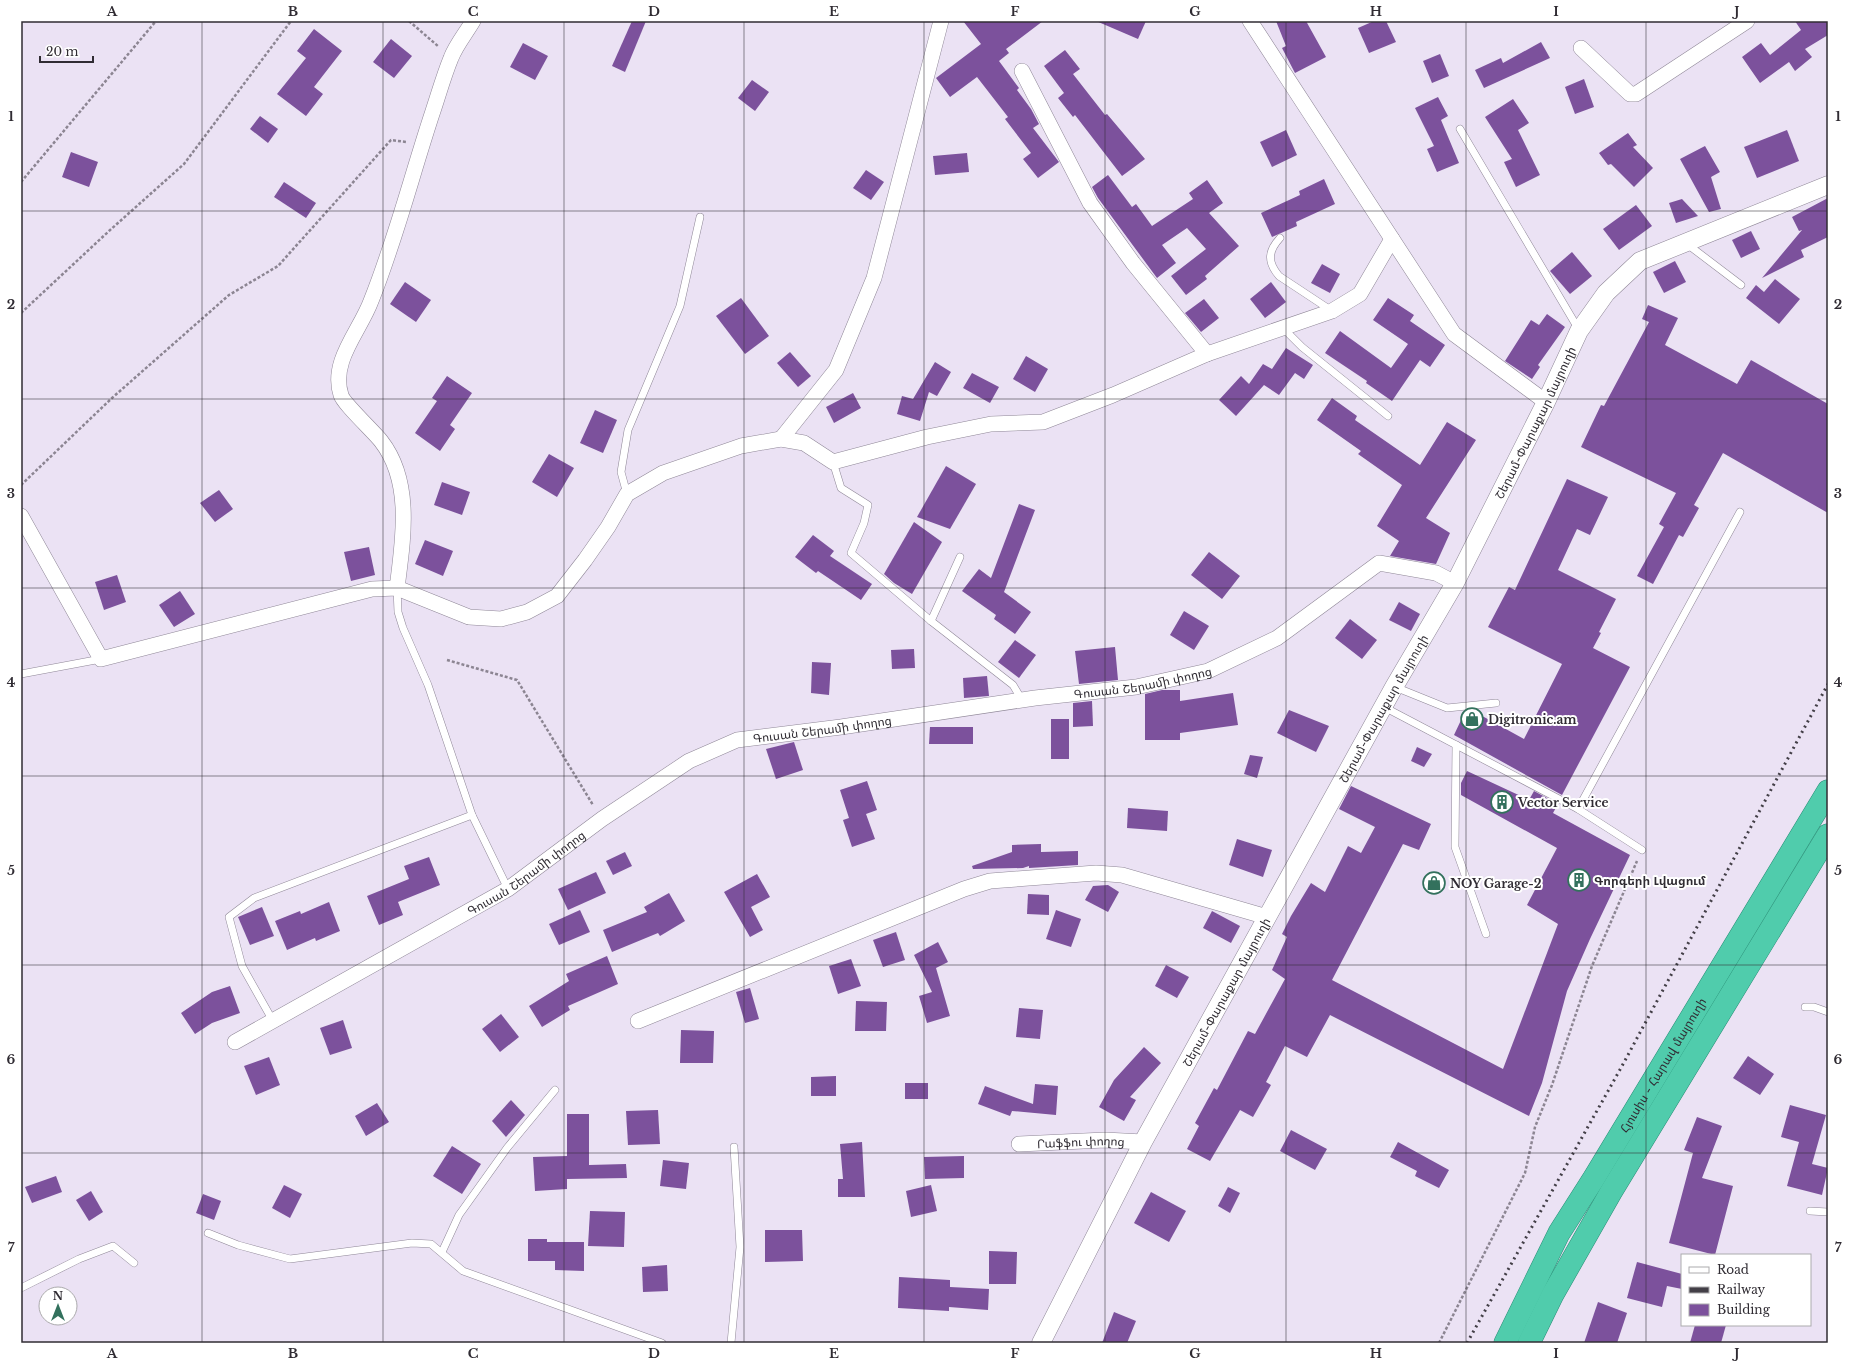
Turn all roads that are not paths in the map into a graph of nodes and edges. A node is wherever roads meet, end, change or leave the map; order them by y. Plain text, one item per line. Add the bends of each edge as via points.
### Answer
1 (473, 21) edge
2 (941, 21) edge
3 (1250, 21) edge
4 (1747, 21) edge
5 (1581, 48) dead end
6 (1022, 71) dead end
7 (1460, 129) dead end
8 (1828, 185) edge
9 (700, 217) dead end
10 (1280, 238) dead end
11 (1392, 239) junction
12 (1685, 243) junction
13 (1741, 285) dead end
14 (1332, 311) junction
15 (1282, 328) junction
16 (1579, 330) junction
17 (1207, 354) junction
18 (1546, 402) junction
19 (1388, 416) dead end
20 (780, 439) junction
21 (833, 462) junction
22 (628, 494) junction
23 (1740, 512) dead end
24 (21, 516) edge
25 (960, 557) dead end
26 (1455, 583) junction
27 (397, 588) junction
28 (931, 621) junction
29 (100, 659) junction
30 (21, 674) edge
31 (1394, 687) junction
32 (1022, 700) junction
33 (1496, 703) dead end
34 (1384, 707) junction
35 (1456, 745) junction
36 (1828, 791) edge
37 (1578, 809) junction
38 (472, 815) junction
39 (1828, 835) edge
40 (1642, 850) road end
41 (508, 889) junction
42 (1268, 917) junction
43 (1486, 934) dead end
44 (1805, 1007) dead end
45 (1828, 1012) edge
46 (273, 1021) junction
47 (638, 1021) dead end
48 (235, 1042) dead end
49 (555, 1090) dead end
50 (1143, 1142) junction
51 (1019, 1144) dead end
52 (734, 1147) dead end
53 (1810, 1211) dead end
54 (1828, 1212) edge
55 (208, 1233) dead end
56 (442, 1252) junction
57 (134, 1263) dead end
58 (21, 1288) edge
59 (662, 1343) edge
60 (731, 1343) edge
61 (1041, 1343) edge
62 (1505, 1343) edge
63 (1529, 1343) edge

1 - 27 street via 451,57 386,263 369,306 344,353 338,375 341,397 382,443 400,476 403,520
2 - 20 street via 874,278 836,370
3 - 11 street
4 - 5 street via 1636,94 1630,94
6 - 17 street via 1090,203 1133,263
7 - 16 lane
8 - 12 street, Շերամ-Փարաքար մայրուղի
9 - 22 lane via 680,306 628,430 621,472
10 - 14 lane via 1272,247 1270,263 1273,269 1279,276
11 - 14 street via 1360,294
11 - 18 street via 1454,334
12 - 13 lane
12 - 16 street, Շերամ-Փարաքար մայրուղի via 1640,262 1606,294
14 - 15 street
15 - 17 street
15 - 19 lane
16 - 18 street, Շերամ-Փարաքար մայրուղի
17 - 21 street via 1043,422 991,424 927,437
18 - 26 street, Շերամ-Փարաքար մայրուղի
20 - 21 street via 804,443
20 - 22 street via 740,446 663,473
21 - 28 lane via 841,488 868,505 864,523 851,554
22 - 27 street via 601,538 556,596 526,612 501,619 469,617
23 - 37 lane
24 - 29 street
25 - 28 lane
26 - 31 street, Շերամ-Փարաքար մայրուղի
26 - 32 street, Գուսան Շերամի փողոց via 1436,573 1379,563 1278,638 1208,672 1136,687
27 - 29 street via 358,592
27 - 38 lane via 398,612 403,628 428,685
28 - 32 lane via 1013,685
29 - 30 lane
31 - 33 lane via 1447,708
31 - 34 street, Շերամ-Փարաքար մայրուղի
32 - 41 street, Գուսան Շերամի փողոց via 737,740 689,761 602,819
34 - 35 lane
34 - 42 street, Շերամ-Փարաքար մայրուղի
35 - 37 lane
35 - 43 lane via 1455,847
36 - 62 highway, Հյուսիս - Հարավ մայրուղի via 1559,1233
37 - 40 lane
38 - 41 lane
38 - 46 lane via 254,898 229,917 242,966
39 - 63 highway, Հյուսիս - Հարավ մայրուղի via 1611,1192 1553,1294
41 - 46 street, Գուսան Շերամի փողոց
42 - 47 street via 1122,875 1096,872 990,881 964,888
42 - 50 street, Շերամ-Փարաքար մայրուղի
44 - 45 lane
46 - 48 street, Գուսան Շերամի փողոց
49 - 56 lane via 507,1148 459,1215
50 - 51 street, Րաֆֆու փողոց via 1105,1140
50 - 61 street, Շերամ-Փարաքար մայրուղի
52 - 60 lane via 740,1247
53 - 54 lane
55 - 56 lane via 238,1245 290,1259 412,1243 431,1244
56 - 59 lane via 463,1271
57 - 58 lane via 113,1246 79,1259

